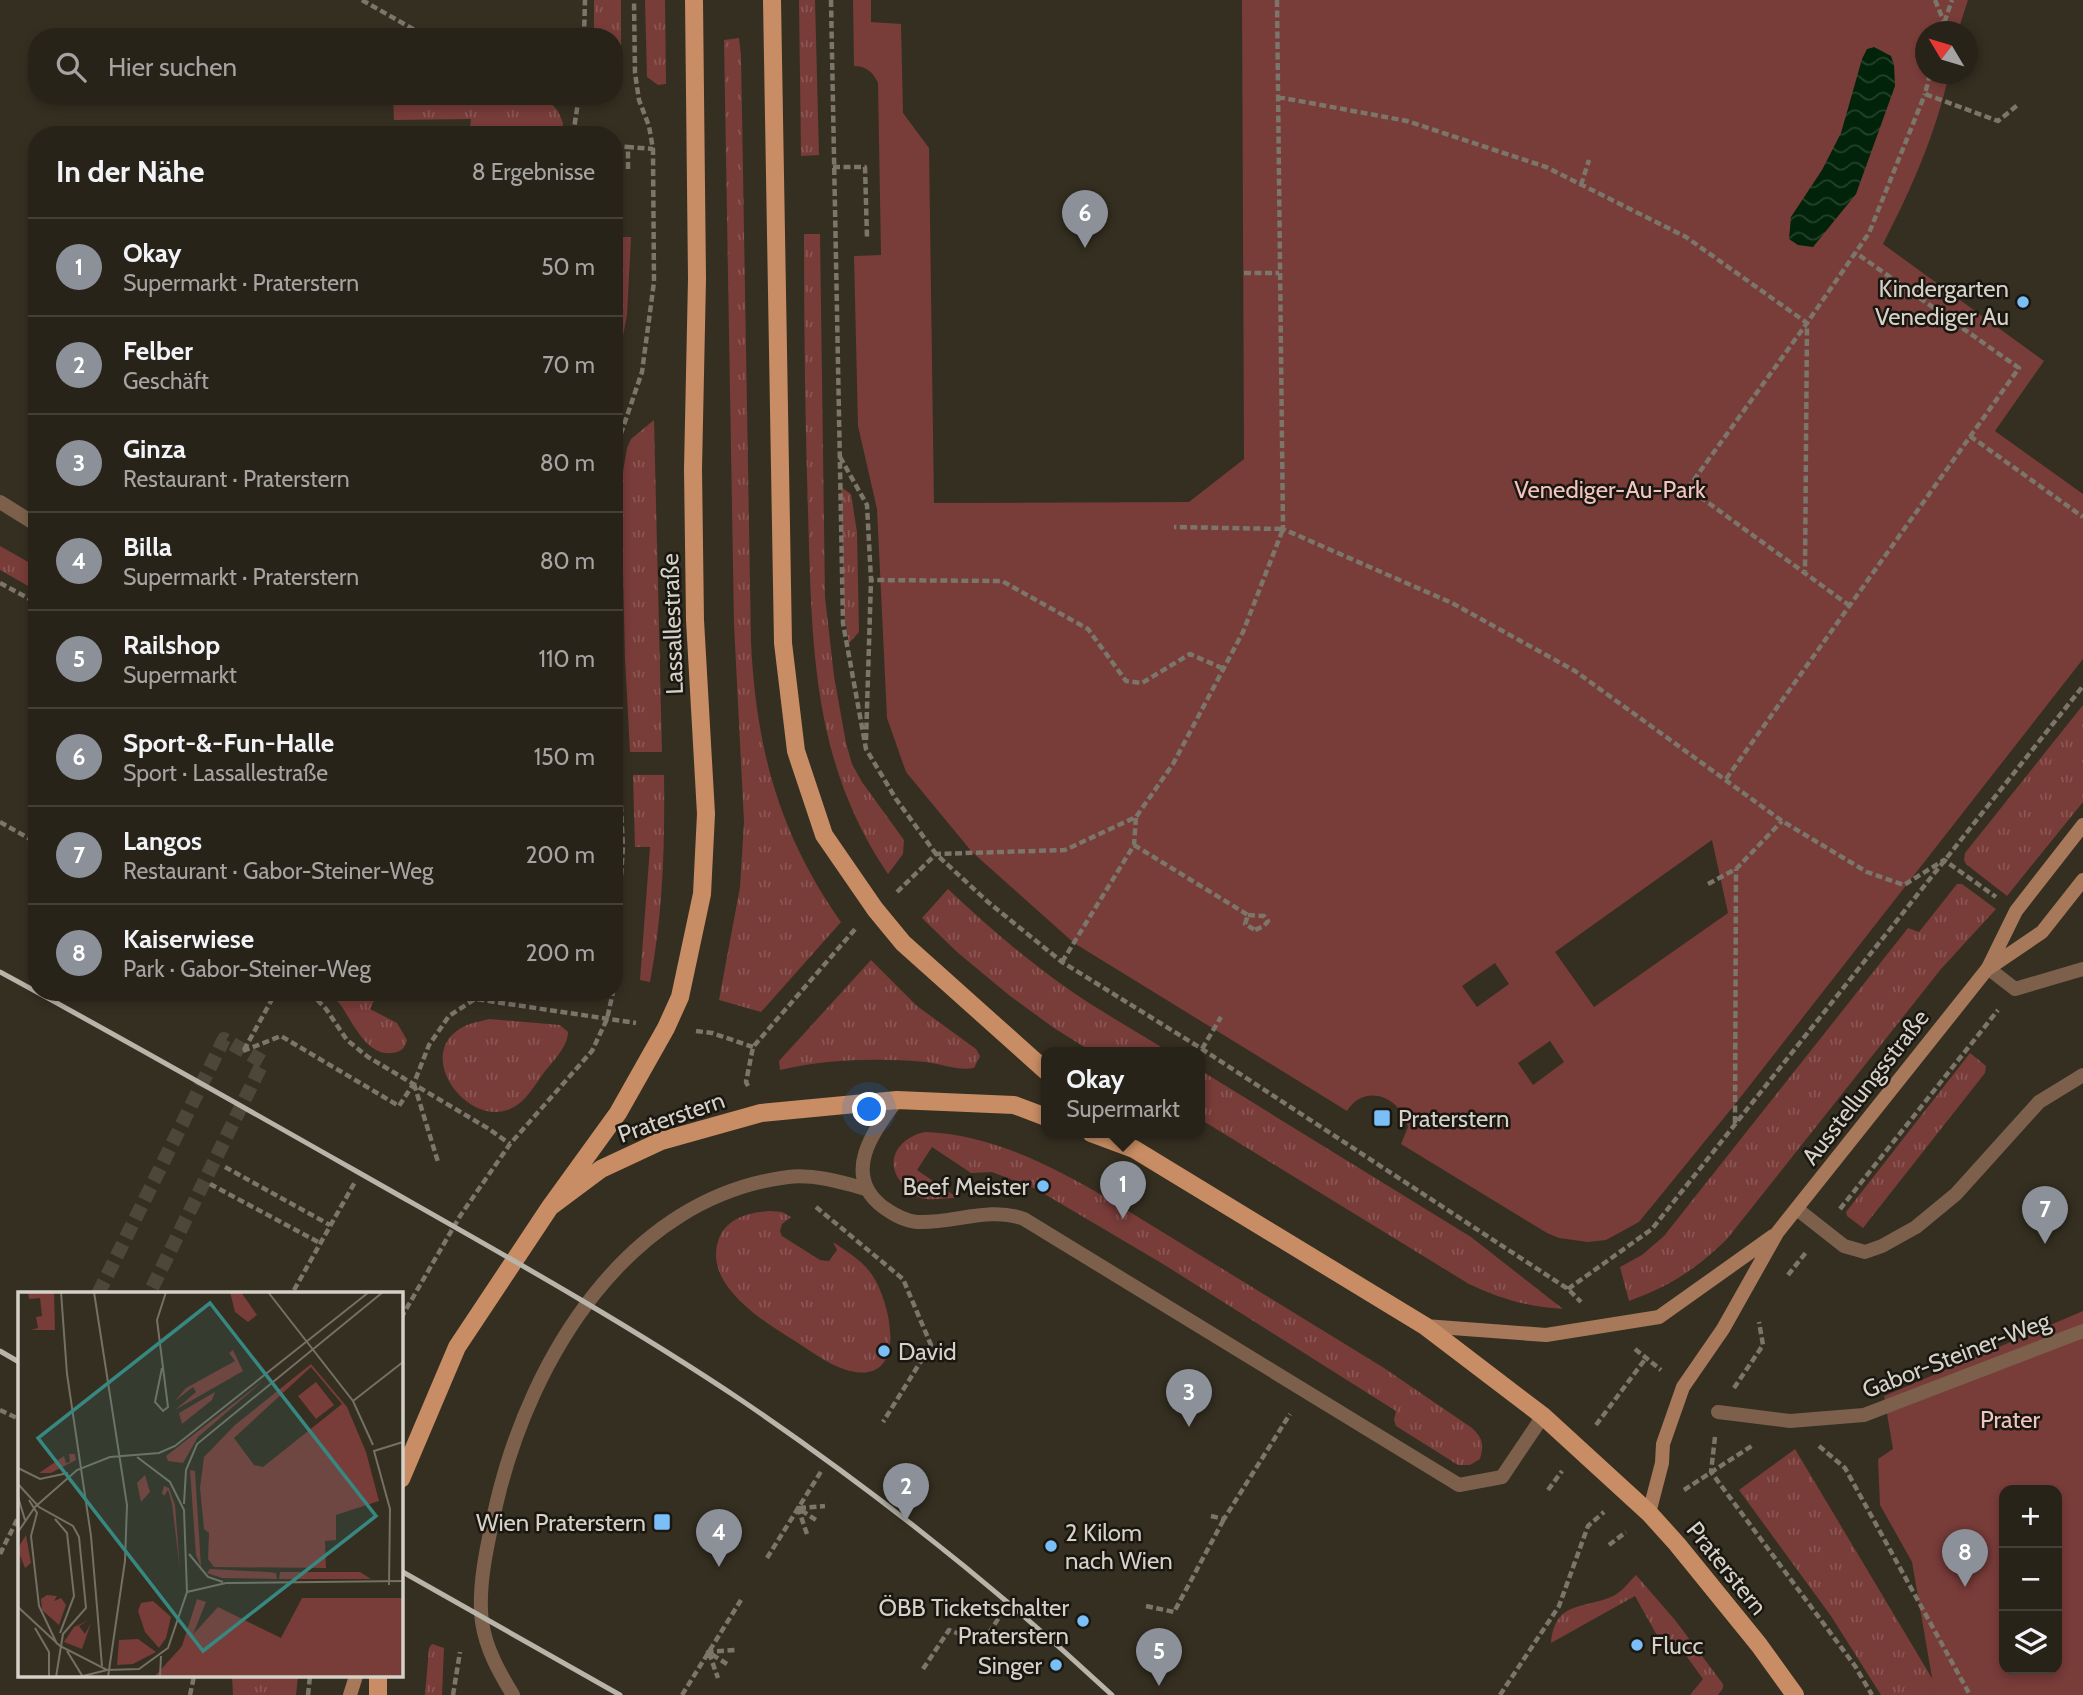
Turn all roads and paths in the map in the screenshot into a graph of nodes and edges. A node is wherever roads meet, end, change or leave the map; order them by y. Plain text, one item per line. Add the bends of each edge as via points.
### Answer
1 (362, 0) edge
2 (585, 0) edge
3 (634, 0) edge
4 (694, 0) edge
5 (772, 0) edge
6 (831, 0) edge
7 (1277, 0) edge
8 (1935, 0) edge
9 (1952, 0) edge
10 (1944, 21) edge
11 (1944, 21) edge
12 (411, 28) edge
13 (584, 28) edge
14 (1928, 84) edge
15 (1925, 94) junction
16 (1278, 97) junction
17 (2019, 104) dead end
18 (578, 105) edge
19 (574, 126) edge
20 (623, 147) edge
21 (628, 147) junction
22 (653, 149) junction
23 (1589, 160) dead end
24 (833, 167) junction
25 (628, 169) dead end
26 (1581, 185) junction
27 (867, 237) dead end
28 (1856, 253) junction
29 (1244, 273) dead end
30 (1279, 273) junction
31 (1807, 323) junction
32 (623, 428) edge
33 (1970, 436) junction
34 (839, 456) junction
35 (0, 502) edge
36 (2083, 517) edge
37 (28, 519) edge
38 (1174, 527) dead end
39 (1283, 529) junction
40 (1805, 571) junction
41 (871, 580) junction
42 (0, 583) edge
43 (28, 598) edge
44 (1850, 606) junction
45 (1224, 669) junction
46 (2083, 685) edge
47 (866, 749) junction
48 (1726, 779) junction
49 (1136, 817) junction
50 (1782, 821) junction
51 (0, 822) edge
52 (2083, 825) edge
53 (28, 838) edge
54 (1134, 845) junction
55 (936, 854) junction
56 (1944, 860) junction
57 (1736, 869) junction
58 (2083, 880) edge
59 (1708, 884) dead end
60 (896, 893) dead end
61 (1248, 915) junction
62 (1083, 929) junction
63 (1088, 933) dead end
64 (848, 935) dead end
65 (1062, 962) junction
66 (1988, 968) junction
67 (2083, 969) edge
68 (2015, 989) junction
69 (271, 1001) edge
70 (318, 1001) edge
71 (469, 1001) edge
72 (509, 1001) edge
73 (611, 1001) edge
74 (1222, 1017) dead end
75 (607, 1019) junction
76 (753, 1047) dead end
77 (1199, 1047) edge
78 (1203, 1047) edge
79 (1205, 1051) edge
80 (1041, 1067) edge
81 (2083, 1075) edge
82 (414, 1083) junction
83 (897, 1100) junction
84 (1041, 1115) edge
85 (1735, 1123) junction
86 (1104, 1138) edge
87 (1122, 1138) edge
88 (510, 1144) junction
89 (1134, 1149) junction
90 (438, 1162) dead end
91 (225, 1167) dead end
92 (355, 1182) dead end
93 (211, 1184) dead end
94 (866, 1189) junction
95 (807, 1200) dead end
96 (550, 1207) junction
97 (1797, 1209) junction
98 (330, 1225) junction
99 (1823, 1231) junction
100 (1777, 1233) junction
101 (320, 1243) junction
102 (1782, 1283) dead end
103 (1568, 1289) junction
104 (294, 1290) dead end
105 (1758, 1314) dead end
106 (402, 1316) edge
107 (1425, 1326) junction
108 (1607, 1327) junction
109 (2083, 1331) edge
110 (1646, 1358) dead end
111 (0, 1410) edge
112 (1718, 1412) junction
113 (1290, 1414) dead end
114 (1543, 1416) junction
115 (18, 1419) edge
116 (1600, 1420) dead end
117 (1790, 1421) junction
118 (883, 1422) dead end
119 (822, 1469) dead end
120 (402, 1477) edge
121 (825, 1506) dead end
122 (798, 1508) junction
123 (1649, 1513) junction
124 (1211, 1516) dead end
125 (18, 1518) edge
126 (1224, 1519) junction
127 (816, 1520) dead end
128 (1588, 1526) dead end
129 (807, 1534) dead end
130 (0, 1554) edge
131 (767, 1558) dead end
132 (741, 1600) dead end
133 (1146, 1606) dead end
134 (1003, 1611) dead end
135 (736, 1650) dead end
136 (708, 1652) junction
137 (727, 1664) dead end
138 (923, 1668) dead end
139 (355, 1678) edge
140 (718, 1678) dead end
141 (350, 1695) edge
142 (513, 1695) edge
143 (682, 1695) edge
144 (1500, 1695) edge
145 (1795, 1695) edge
146 (1871, 1695) edge
147 (1970, 1695) edge

1 - 12 path
2 - 13 path
3 - 22 path via 635,73
4 - 96 main road, Lassallestraße via 697,279 693,469 695,620 706,814 702,894 680,997 666,1028 618,1114
5 - 80 main road via 783,643 796,751 824,835 875,909 903,943
6 - 24 path
7 - 16 path
8 - 10 path
9 - 11 path
14 - 15 path
15 - 17 path via 1998,121
15 - 28 path via 1869,233
16 - 26 path via 1407,121 1546,167
16 - 30 path
18 - 19 path
20 - 21 path
21 - 22 path
21 - 25 path
22 - 32 path via 654,282 642,372
23 - 26 path
24 - 27 path via 864,167
24 - 34 path
26 - 31 path via 1686,237
28 - 31 path
28 - 33 path via 2019,368
29 - 30 path
30 - 39 path
31 - 40 path
31 - 40 path via 1688,488
33 - 36 path
33 - 44 path
34 - 41 path via 867,505
34 - 47 path via 843,623
35 - 37 street
38 - 39 path
39 - 45 path
39 - 48 path via 1451,603 1575,671
40 - 44 path
41 - 45 path via 1002,581 1088,629 1126,681 1142,683 1190,654
41 - 47 path
42 - 43 path
44 - 48 path
45 - 49 path via 1173,764
46 - 56 path
47 - 55 path
48 - 50 path
49 - 54 path
49 - 55 path via 1065,850
50 - 56 path via 1867,872 1904,886
50 - 57 path
51 - 53 path
52 - 66 main road, Ausstellungsstraße via 2016,911
54 - 61 path
54 - 62 path
55 - 60 path
55 - 65 path
56 - 85 path
57 - 59 path
57 - 85 path
58 - 66 main road, Ausstellungsstraße via 2042,932
61 - 61 path via 1245,924 1255,931 1265,929 1268,921 1264,916
62 - 63 path
62 - 65 path
64 - 76 path
65 - 77 path
66 - 68 street
66 - 97 main road, Ausstellungsstraße
67 - 68 street
68 - 99 path
69 - 82 path via 243,1051 281,1036 399,1106
70 - 82 path via 347,1040
71 - 82 path via 449,1017 429,1045
72 - 75 path
73 - 75 path
74 - 78 path
75 - 88 path via 592,1051
79 - 103 path
81 - 99 street via 2039,1102 1956,1194 1916,1227 1865,1252 1844,1246
82 - 88 path
82 - 90 path
83 - 84 main road, Praterstern via 1014,1105
83 - 94 street via 867,1145 863,1158
83 - 96 main road, Praterstern via 761,1113 661,1142 601,1169
85 - 103 path via 1652,1229
86 - 89 main road, Praterstern
87 - 89 main road
88 - 106 path via 460,1216
89 - 107 main road, Praterstern
91 - 98 path
92 - 98 path
93 - 101 path
94 - 114 street via 894,1215 913,1222 992,1214 1024,1219 1459,1485 1502,1477
94 - 142 street via 828,1179 789,1176 735,1190 678,1216 624,1259 559,1344 527,1410 500,1487 483,1584 482,1622 489,1649
95 - 118 path via 903,1279 932,1345
96 - 120 main road, Praterstern via 457,1347
97 - 99 street
97 - 100 main road, Ausstellungsstraße
98 - 101 path
99 - 102 path
100 - 108 main road, Ausstellungsstraße via 1658,1317
100 - 123 main road, Ausstellungsstraße via 1723,1329 1683,1387 1663,1444
101 - 104 path
103 - 108 path
105 - 112 path via 1763,1345
107 - 108 main road, Ausstellungsstraße via 1546,1335
107 - 114 main road, Praterstern
109 - 117 street, Gabor-Steiner-Weg via 1864,1415
110 - 116 path
111 - 115 path
112 - 117 street, Gabor-Steiner-Weg
112 - 146 path via 1711,1472 1855,1666
113 - 126 path
114 - 123 main road, Praterstern
117 - 147 path via 1845,1468
119 - 122 path
121 - 122 path
122 - 127 path
122 - 129 path
122 - 131 path
123 - 145 main road, Praterstern
124 - 126 path
125 - 130 path
126 - 133 path via 1174,1612
128 - 144 path via 1559,1606
132 - 136 path
134 - 138 path via 983,1643 949,1630
135 - 136 path
136 - 137 path
136 - 140 path
136 - 143 path
139 - 141 main road

